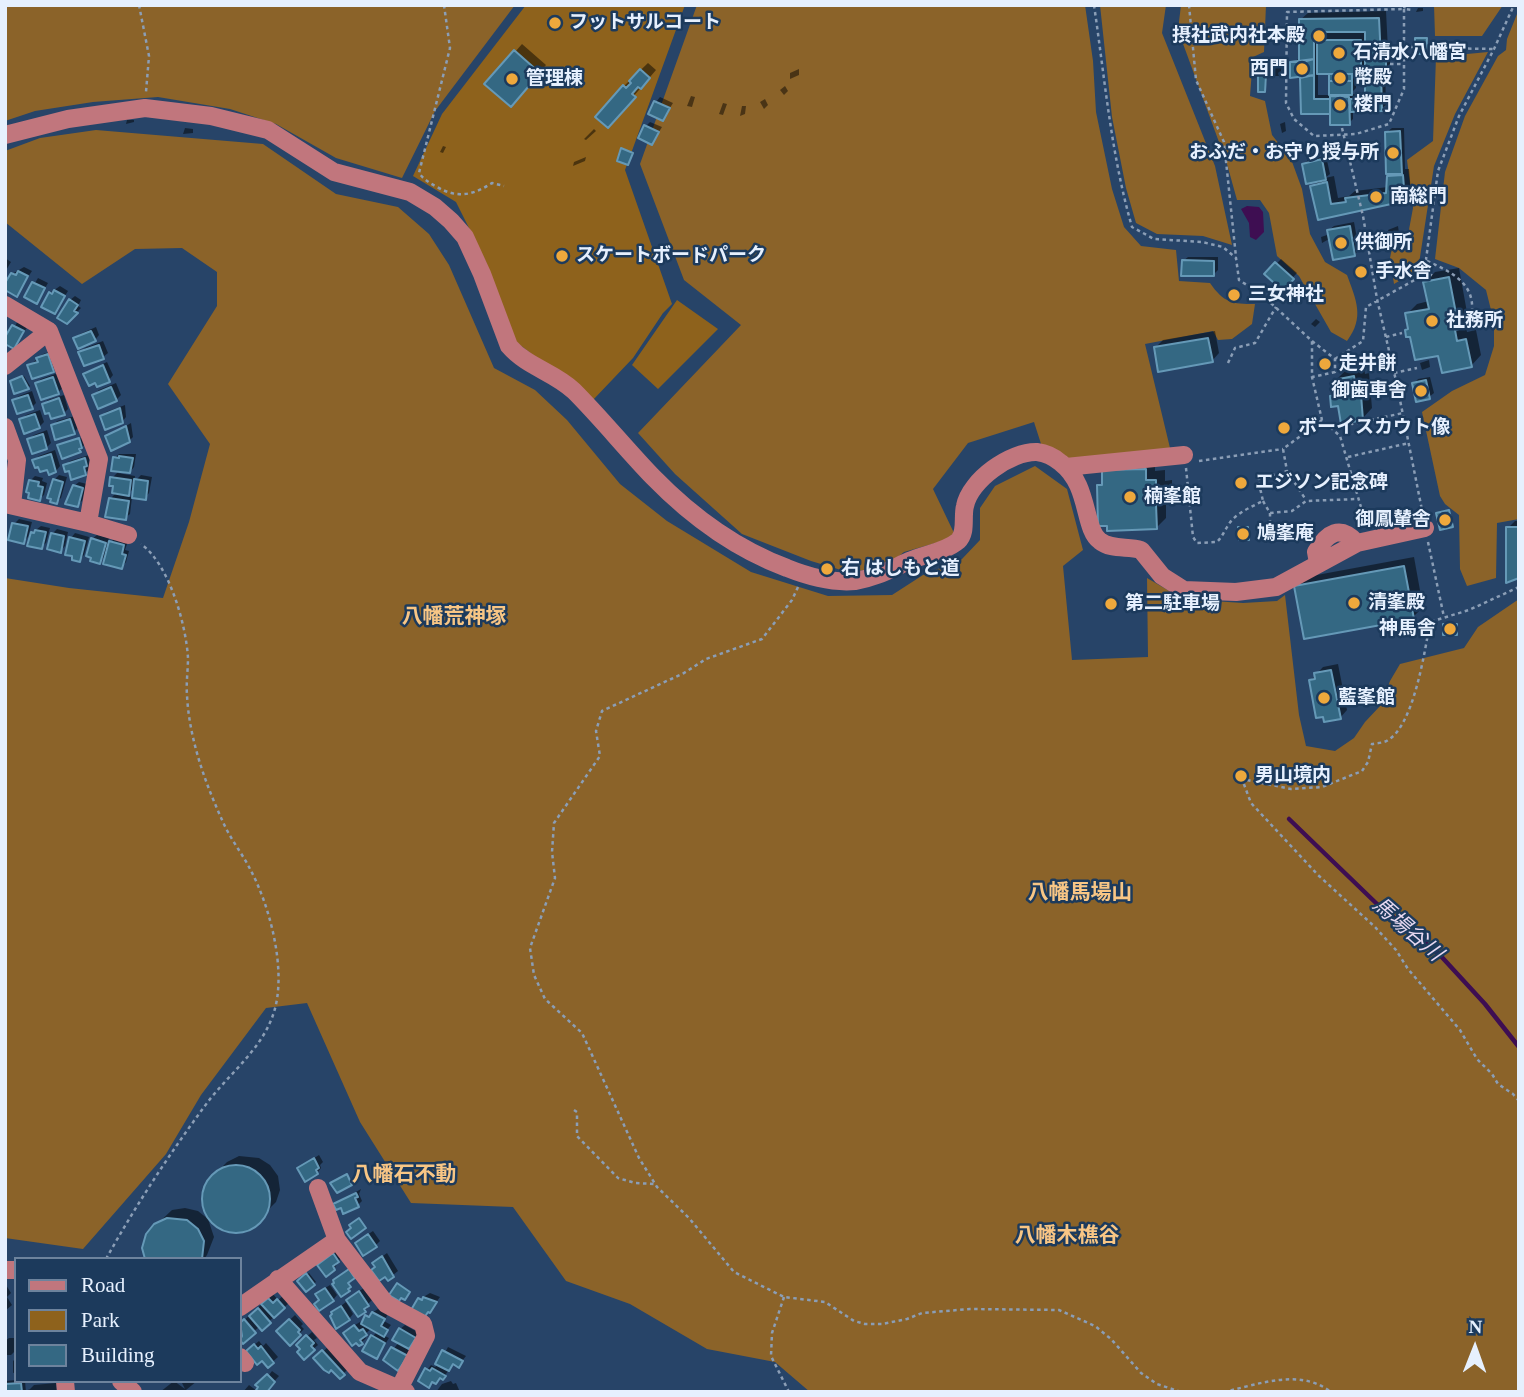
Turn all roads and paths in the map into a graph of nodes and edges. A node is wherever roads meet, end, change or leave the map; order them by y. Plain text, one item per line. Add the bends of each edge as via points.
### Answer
1 (139, 5) edge
2 (444, 5) edge
3 (1094, 5) edge
4 (1188, 5) edge
5 (1302, 5) edge
6 (1310, 5) edge
7 (1336, 5) edge
8 (1352, 5) edge
9 (1514, 5) edge
10 (1404, 7) edge
11 (1381, 8) edge
12 (1352, 10) junction
13 (1413, 10) dead end
14 (1302, 11) junction
15 (1310, 11) junction
16 (1336, 11) junction
17 (1404, 47) junction
18 (1414, 47) dead end
19 (1433, 48) dead end
20 (1494, 49) junction
21 (1390, 64) dead end
22 (1404, 64) junction
23 (145, 108) junction
24 (1342, 128) dead end
25 (5, 135) edge
26 (1343, 135) junction
27 (504, 186) dead end
28 (1236, 258) junction
29 (1427, 261) junction
30 (1423, 270) junction
31 (1433, 276) dead end
32 (1377, 299) junction
33 (5, 305) edge
34 (1276, 307) junction
35 (1472, 310) dead end
36 (49, 331) junction
37 (1402, 333) dead end
38 (1386, 337) junction
39 (1312, 341) junction
40 (1335, 359) junction
41 (1228, 363) dead end
42 (5, 366) edge
43 (1418, 368) dead end
44 (1394, 373) junction
45 (1312, 377) junction
46 (1403, 414) junction
47 (1322, 419) junction
48 (1351, 422) dead end
49 (5, 427) edge
50 (1409, 443) junction
51 (1283, 449) junction
52 (1348, 457) junction
53 (1185, 459) junction
54 (1066, 467) junction
55 (1287, 471) junction
56 (1189, 496) junction
57 (1164, 497) dead end
58 (1359, 499) junction
59 (1263, 501) junction
60 (1306, 501) junction
61 (9, 505) edge
62 (1270, 513) junction
63 (88, 523) junction
64 (1270, 527) dead end
65 (1425, 528) junction
66 (128, 535) joint
67 (1379, 538) junction
68 (803, 574) junction
69 (1519, 587) edge
70 (1444, 617) junction
71 (1519, 1101) edge
72 (575, 1110) dead end
73 (655, 1184) junction
74 (317, 1188) dead end
75 (337, 1240) junction
76 (107, 1257) edge
77 (278, 1279) junction
78 (784, 1297) junction
79 (242, 1306) edge
80 (402, 1390) edge
81 (789, 1392) edge
82 (1181, 1392) edge
83 (1223, 1392) edge
84 (1331, 1392) edge

1 - 23 path via 149,56
2 - 27 path via 450,48 419,173 452,195 474,193 492,183
3 - 28 path via 1108,118 1132,227 1154,239 1223,247
4 - 28 path via 1196,80 1224,142
5 - 14 path
6 - 15 path
7 - 16 path
8 - 12 path
9 - 20 path
10 - 11 path
10 - 13 path
10 - 17 path
11 - 12 path
12 - 16 path
14 - 15 path
14 - 26 path via 1287,12 1286,103 1294,119 1314,136
15 - 16 path
17 - 18 path
17 - 22 path
19 - 20 path
20 - 29 path via 1458,116 1438,171
21 - 22 path
22 - 26 path via 1404,93 1389,124
23 - 25 street via 68,119
23 - 68 street via 211,116 268,130 334,172 410,192 435,207 464,237 509,346 517,355 565,383 654,478 728,540
24 - 26 path
26 - 32 path
28 - 34 path via 1239,280
29 - 30 path
29 - 35 path via 1458,276 1473,301
30 - 31 path
30 - 32 path via 1400,289
32 - 38 path
32 - 40 path via 1366,307 1363,341
33 - 36 street
34 - 39 path
34 - 41 path via 1255,343 1235,348
36 - 42 street
36 - 63 street via 99,459
37 - 38 path
38 - 44 path
39 - 40 path
39 - 45 path
40 - 45 path via 1335,372
43 - 44 path
44 - 46 path
45 - 47 path
46 - 48 path
46 - 50 path
47 - 51 path
47 - 52 path via 1340,436
49 - 61 street via 17,460
50 - 52 path
50 - 65 path
51 - 53 path
51 - 55 path
52 - 58 path
53 - 54 street
53 - 56 path
54 - 67 street via 1077,481 1098,540 1141,550 1162,576 1184,590 1276,587 1357,544
54 - 68 street via 1050,455 1037,453 1001,464 970,491 960,539 891,571 852,581
55 - 59 path via 1258,479
55 - 60 path
56 - 57 path
56 - 59 path via 1197,543 1217,542 1232,520
58 - 60 path
58 - 67 path
59 - 62 path
60 - 62 path via 1293,511
61 - 63 street
62 - 64 path
63 - 66 street
65 - 67 street
65 - 70 path
66 - 76 path via 150,550 178,604 188,655 187,696 205,779 224,825 251,870 278,954 274,1014 260,1041 207,1103 135,1206
68 - 73 path via 792,600 762,639 706,659 601,710 596,731 600,756 554,823 555,878 530,948 534,975 545,999 582,1033
69 - 70 path
70 - 71 path via 1429,625 1421,676 1401,724 1389,740 1372,744 1362,771 1322,787 1291,789 1242,779 1251,803 1318,875 1375,926 1460,1030 1477,1059
72 - 73 path via 579,1141 608,1168 623,1180
73 - 78 path via 734,1272
74 - 75 street
75 - 77 street
75 - 80 street via 387,1304 423,1324 426,1336
77 - 79 street
77 - 80 street via 360,1372
78 - 81 path via 772,1333 771,1356
78 - 82 path via 825,1302 865,1324 970,1309 1059,1310 1095,1326 1141,1373
83 - 84 path via 1287,1379 1310,1380

